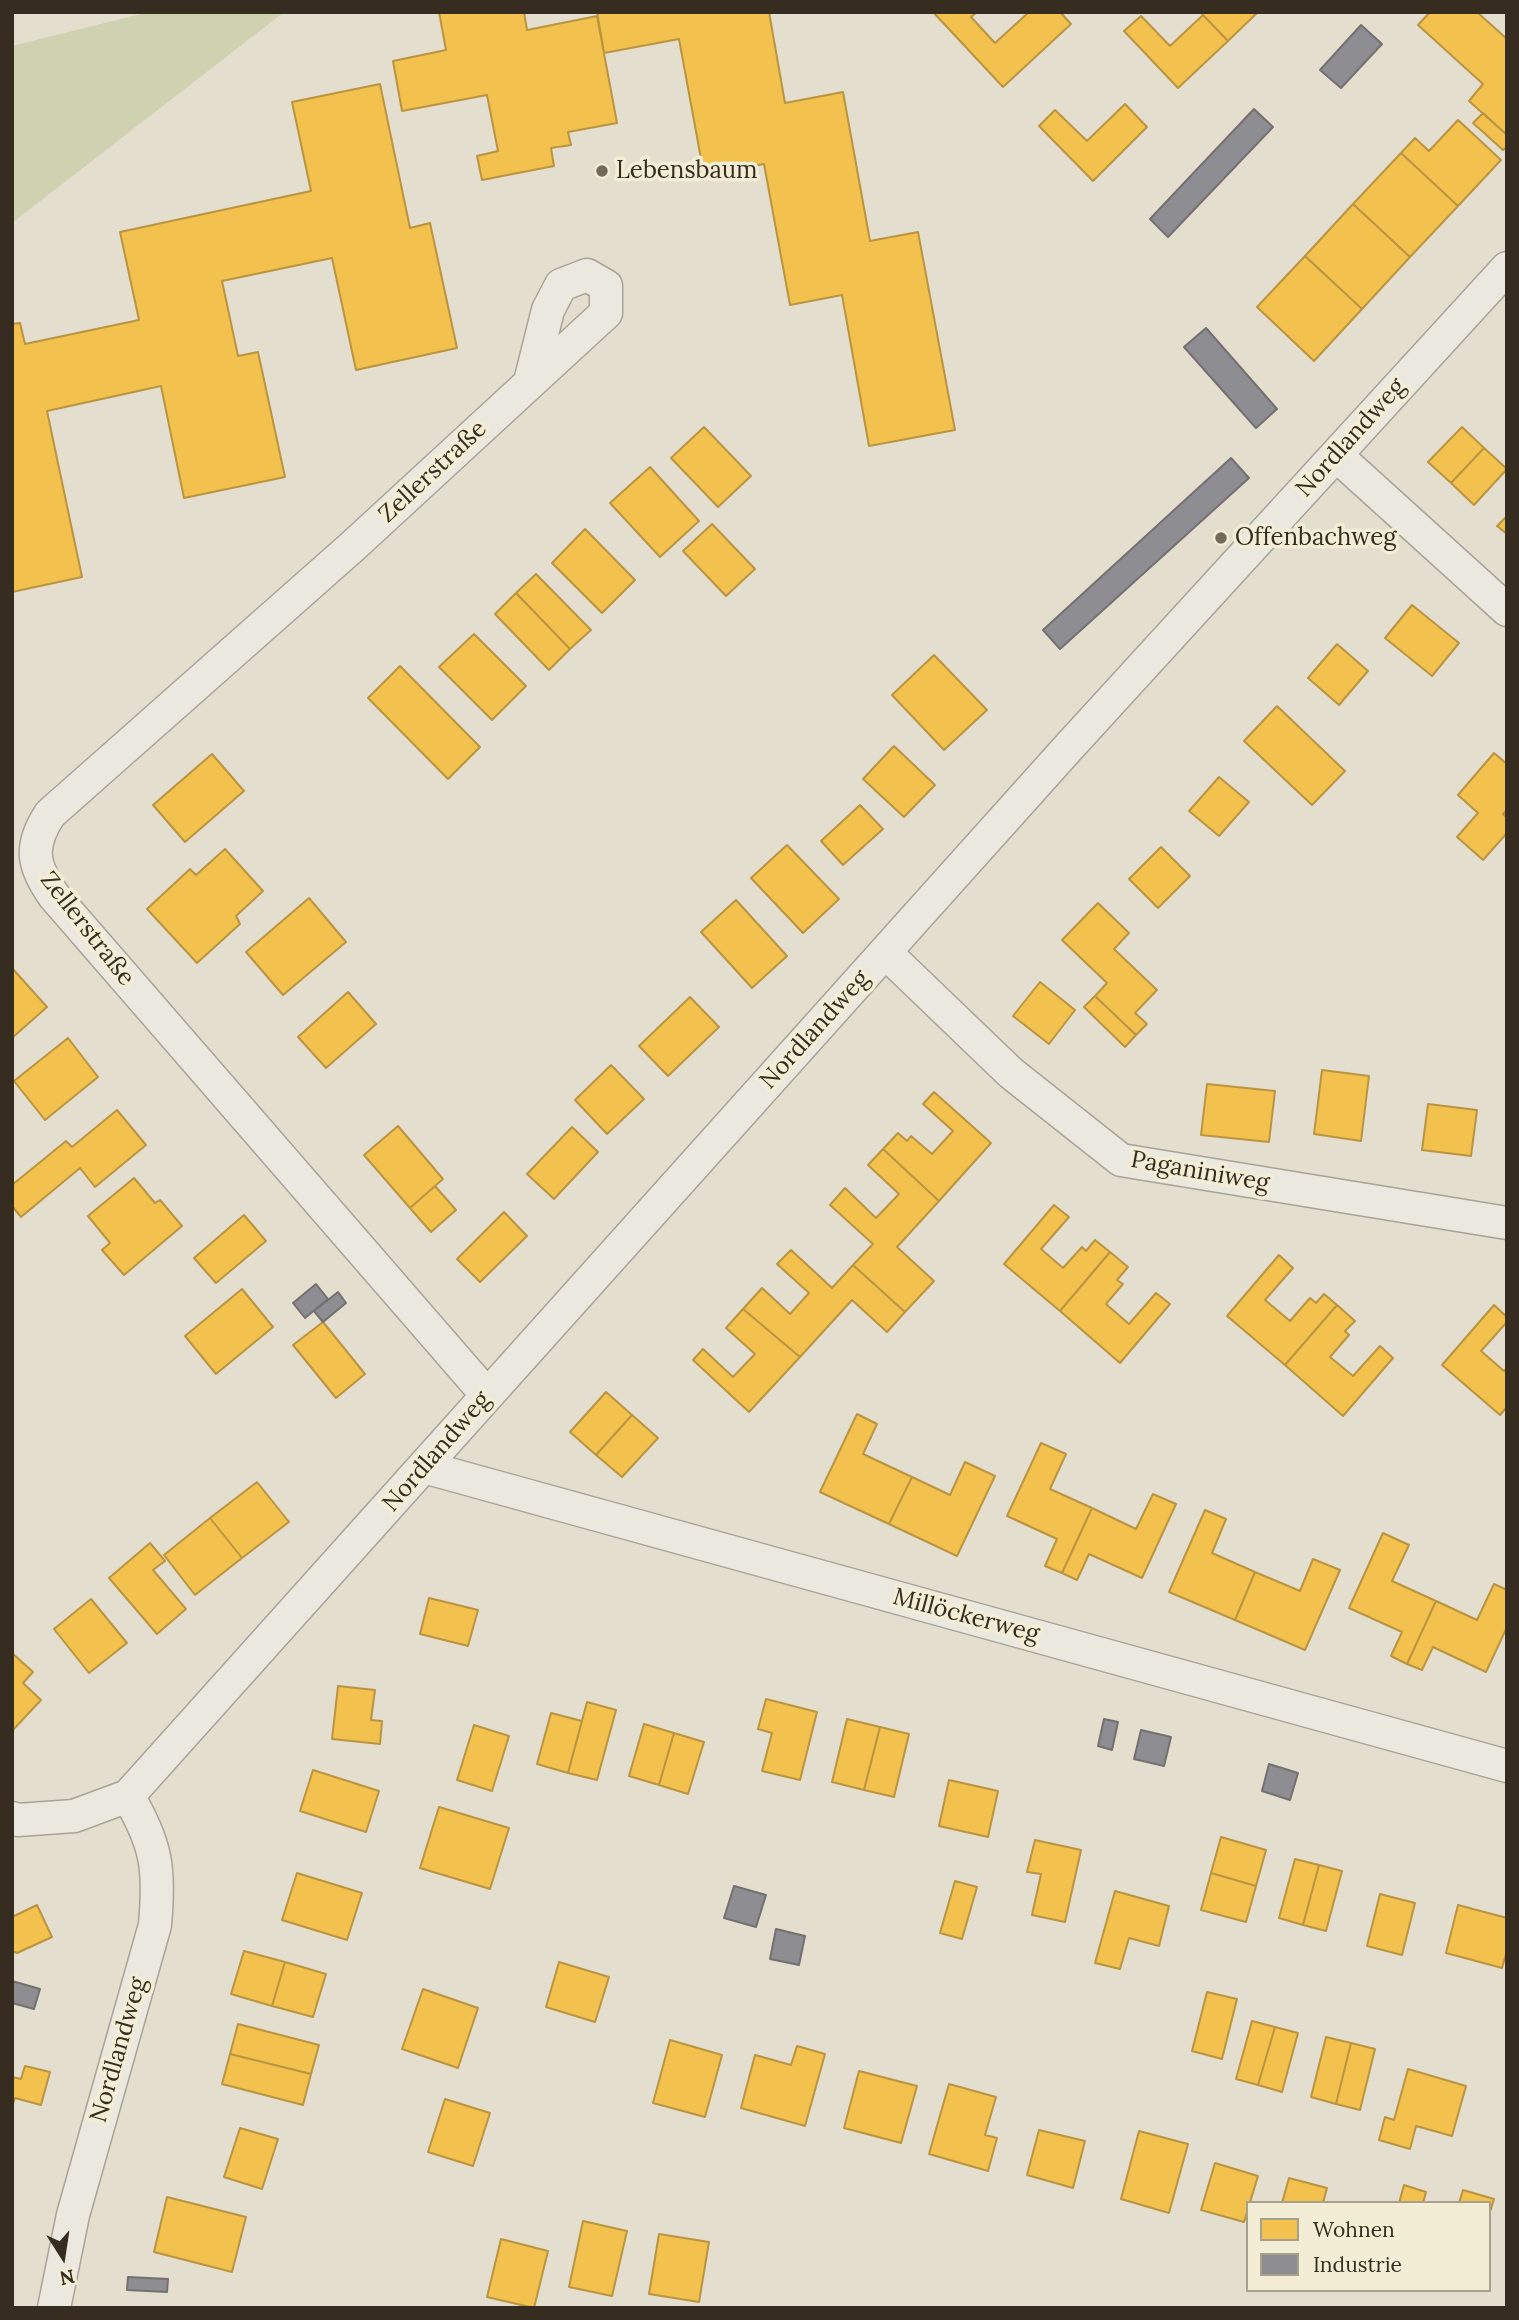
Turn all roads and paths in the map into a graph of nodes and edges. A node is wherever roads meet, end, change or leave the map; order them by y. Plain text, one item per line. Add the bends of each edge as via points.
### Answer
1 (1507, 268) edge
2 (530, 382) dead end
3 (1336, 455) junction
4 (1507, 610) edge
5 (885, 952) junction
6 (1507, 1223) edge
7 (487, 1395) junction
8 (424, 1467) junction
9 (1507, 1766) edge
10 (128, 1796) junction
11 (12, 1818) edge
12 (54, 2308) edge

1 - 3 street, Nordlandweg
2 - 7 street, Zellerstraße via 50,814 37,833 35,854 38,874 54,896
3 - 4 street
3 - 5 street, Nordlandweg
5 - 6 street, Paganiniweg via 1011,1073 1121,1160
5 - 7 street, Nordlandweg
7 - 8 street, Nordlandweg
8 - 9 street, Millöckerweg
8 - 10 street, Nordlandweg
10 - 11 street, Nordlandweg via 74,1816
10 - 12 street, Nordlandweg via 149,1832 159,1881 155,1925 73,2215

